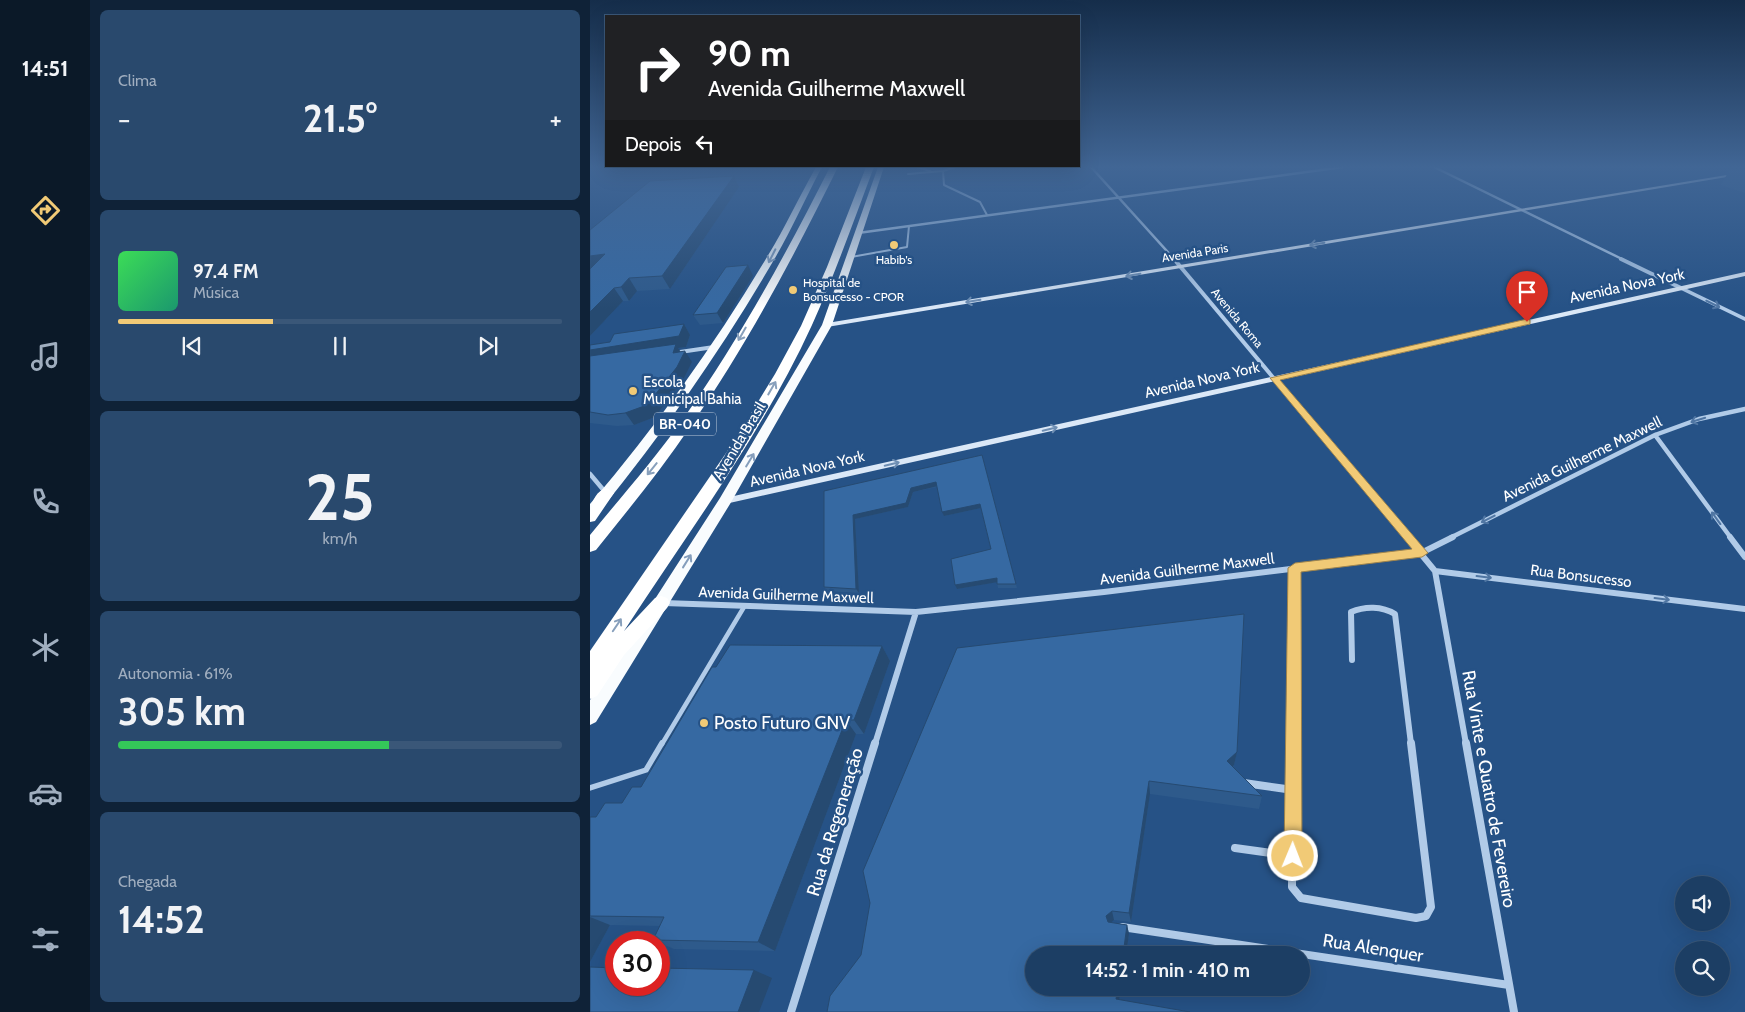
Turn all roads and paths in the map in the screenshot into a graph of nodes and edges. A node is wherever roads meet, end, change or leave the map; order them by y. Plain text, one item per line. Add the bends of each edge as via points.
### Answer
1 (794, 214) edge
2 (809, 214) edge
3 (852, 214) edge
4 (865, 214) edge
5 (993, 214) edge
6 (1135, 214) edge
7 (1503, 214) edge
8 (1530, 214) edge
9 (987, 215) joint
10 (909, 226) junction
11 (858, 233) junction
12 (849, 257) junction
13 (1181, 267) junction
14 (1745, 274) edge
15 (1680, 288) junction
16 (1745, 320) edge
17 (827, 325) junction
18 (714, 347) junction
19 (676, 353) edge
20 (1274, 378) junction
21 (1745, 409) edge
22 (1655, 435) junction
23 (590, 474) edge
24 (607, 493) junction
25 (725, 502) junction
26 (590, 513) edge
27 (590, 517) edge
28 (590, 546) edge
29 (1422, 553) junction
30 (1745, 557) edge
31 (1295, 568) junction
32 (1435, 570) junction
33 (661, 603) junction
34 (744, 607) junction
35 (1745, 609) edge
36 (916, 612) junction
37 (1352, 660) dead end
38 (590, 666) edge
39 (590, 690) edge
40 (590, 716) edge
41 (1239, 782) edge
42 (590, 788) edge
43 (1293, 790) junction
44 (1235, 848) dead end
45 (1293, 856) junction
46 (1114, 926) edge
47 (1509, 985) junction
48 (792, 1012) edge
49 (1514, 1012) edge

1 -> 18 highway via 766,266
2 -> 28 highway, BR-040 via 699,405 667,451
38 -> 3 highway, Avenida Brasil via 739,445 806,326
4 - 11 highway, Avenida Brasil
5 - 9 street
6 - 13 street, Avenida Roma
7 -> 13 main road, Avenida Paris
8 - 15 street
9 - 10 street
10 - 11 street
10 - 12 lane via 908,247
11 - 12 highway, Avenida Brasil
12 - 17 highway, Avenida Brasil
13 -> 17 main road, Avenida Paris
13 - 20 street, Avenida Roma
14 - 15 main road, Avenida Nova York
15 -> 16 street
15 - 20 main road, Avenida Nova York
25 -> 17 highway, Avenida Brasil
18 - 19 street
18 - 24 highway via 659,429
25 -> 20 main road, Avenida Nova York
20 - 29 street, Avenida Roma
21 -> 22 street, Avenida Guilherme Maxwell via 1699,419
22 -> 29 street, Avenida Guilherme Maxwell
30 -> 22 street
23 - 24 street
24 - 26 highway
24 - 27 highway
33 -> 25 highway, Avenida Brasil
29 - 31 street, Avenida Guilherme Maxwell
29 - 32 street
31 - 36 street, Avenida Guilherme Maxwell
31 - 43 street
32 -> 35 street, Rua Bonsucesso
32 - 47 street, Rua Vinte e Quatro de Fevereiro
33 - 34 street, Avenida Guilherme Maxwell
33 - 39 highway via 618,649
33 - 40 highway, Avenida Brasil
34 - 36 street, Avenida Guilherme Maxwell
34 - 42 lane via 646,770
36 - 48 street, Rua da Regeneração
37 - 45 street via 1352,612 1391,610 1395,614 1431,908 1426,916 1416,918 1301,898 1292,887
41 - 43 street
43 - 45 street
44 - 45 street
46 - 47 street, Rua Alenquer
47 - 49 street, Rua Vinte e Quatro de Fevereiro

